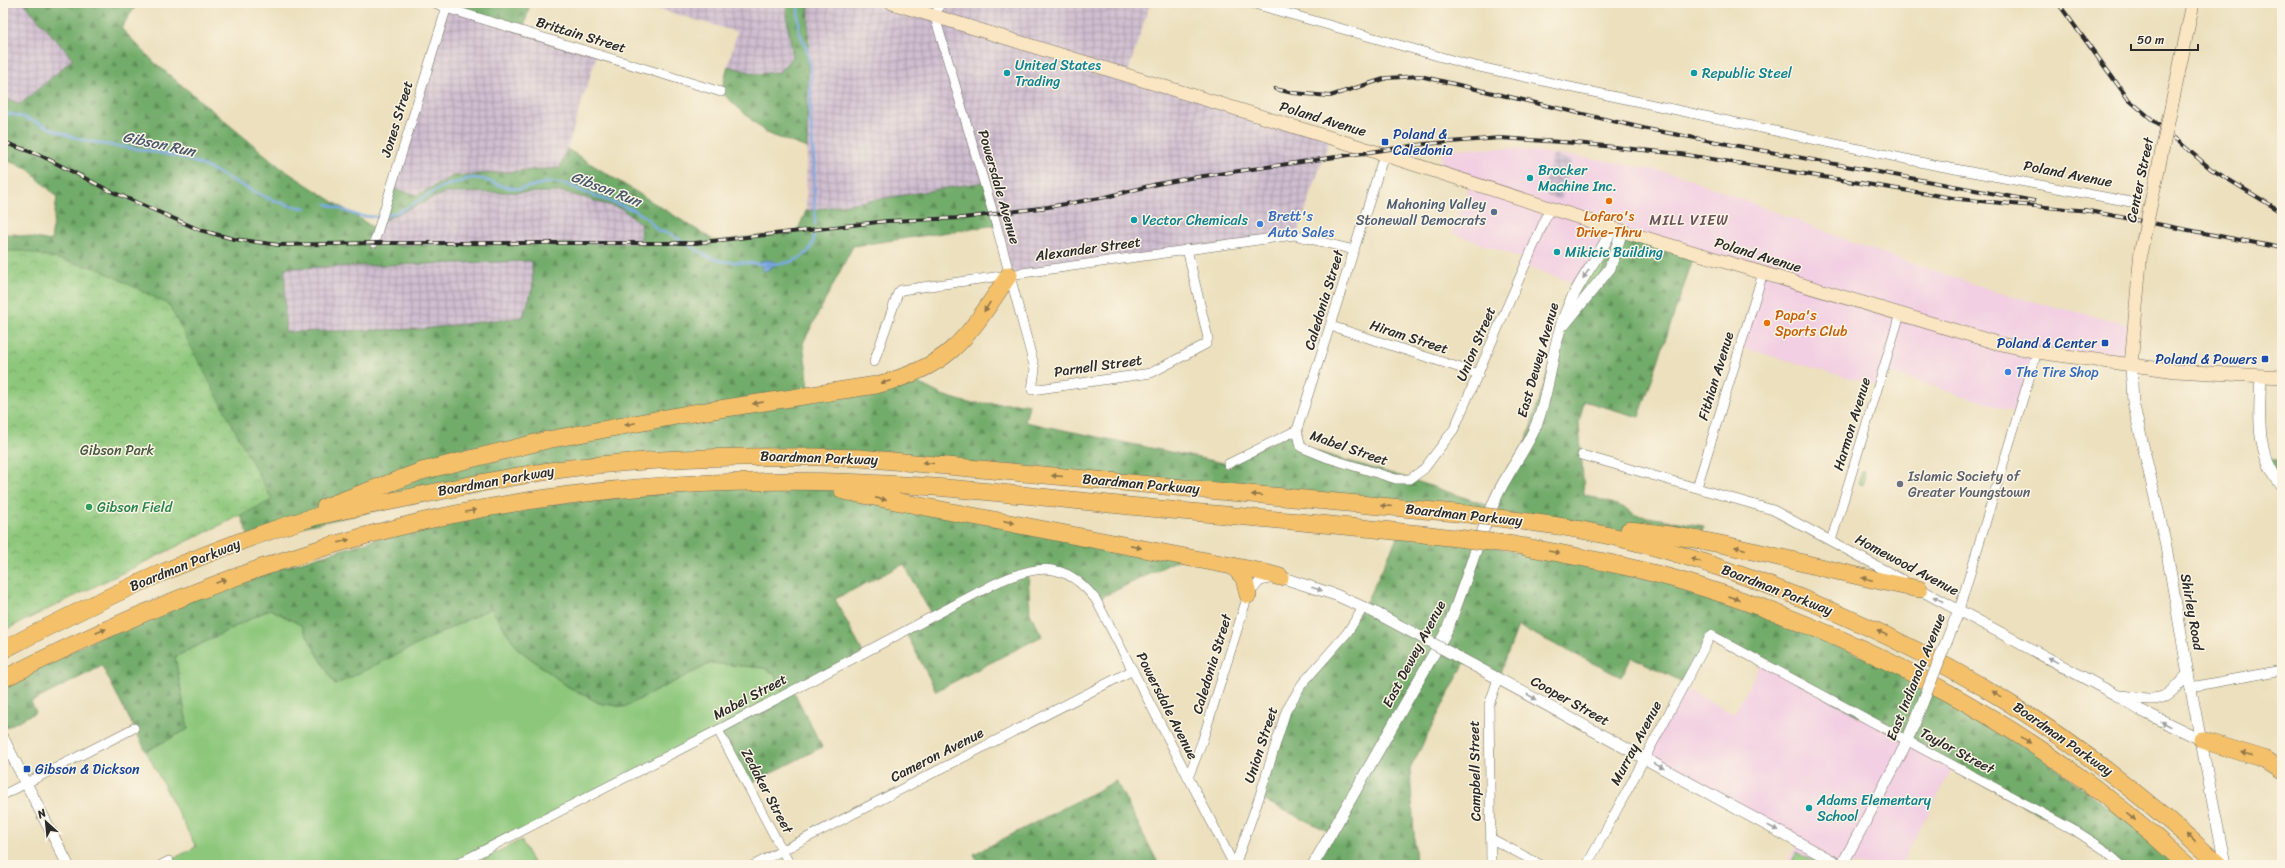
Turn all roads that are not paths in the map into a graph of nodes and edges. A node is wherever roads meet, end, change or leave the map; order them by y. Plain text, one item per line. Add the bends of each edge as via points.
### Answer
1 (435, 3) edge
2 (892, 3) edge
3 (940, 3) edge
4 (1251, 3) edge
5 (2193, 3) edge
6 (447, 6) edge
7 (936, 16) junction
8 (721, 92) dead end
9 (1384, 155) junction
10 (2131, 202) dead end
11 (1550, 208) junction
12 (1617, 229) junction
13 (374, 243) dead end
14 (1187, 249) junction
15 (1354, 250) junction
16 (1763, 273) junction
17 (1009, 275) junction
18 (1900, 314) junction
19 (1331, 326) junction
20 (1561, 329) junction
21 (2037, 352) junction
22 (874, 362) dead end
23 (2130, 365) junction
24 (1479, 374) junction
25 (2261, 376) junction
26 (2282, 377) edge
27 (1032, 390) joint
28 (1297, 430) junction
29 (1582, 455) dead end
30 (1228, 464) dead end
31 (1410, 479) joint
32 (773, 483) junction
33 (2282, 486) edge
34 (1697, 487) junction
35 (1546, 524) junction
36 (1831, 541) junction
37 (239, 542) junction
38 (1233, 566) junction
39 (1061, 572) joint
40 (1280, 577) junction
41 (1919, 589) junction
42 (1248, 594) junction
43 (1363, 608) junction
44 (1959, 610) junction
45 (1711, 635) joint
46 (80, 640) junction
47 (3, 650) edge
48 (1133, 670) junction
49 (2282, 670) edge
50 (2188, 674) junction
51 (3, 679) edge
52 (1498, 679) junction
53 (3, 687) edge
54 (2190, 687) junction
55 (2118, 696) junction
56 (134, 728) dead end
57 (718, 730) junction
58 (3, 738) edge
59 (1908, 740) junction
60 (2202, 740) junction
61 (1644, 758) junction
62 (2282, 771) edge
63 (1188, 778) junction
64 (26, 783) junction
65 (3, 795) edge
66 (1492, 839) junction
67 (782, 850) junction
68 (169, 861) dead end
69 (2116, 863) edge
70 (68, 865) edge
71 (160, 865) edge
72 (455, 865) edge
73 (754, 865) edge
74 (790, 865) edge
75 (1234, 865) edge
76 (1313, 865) edge
77 (1491, 865) edge
78 (1540, 865) edge
79 (1587, 865) edge
80 (1841, 865) edge
81 (2187, 865) edge
82 (2219, 865) edge
83 (2225, 865) edge

1 - 6 street, Brittain Street
2 - 7 main road, Poland Avenue
3 - 7 street
4 - 10 street, Poland Avenue via 1466,64 1549,83 1919,162
5 - 23 main road, Center Street, bridge via 2141,250
6 - 8 street, Brittain Street
6 - 13 street, Jones Street
7 - 9 main road, Poland Avenue
7 - 17 street, Powersdale Avenue
9 - 11 main road, Poland Avenue
9 - 15 street, Caledonia Street
11 - 12 main road, Poland Avenue
11 - 24 street, Union Street
12 - 16 main road, Poland Avenue
12 -> 20 street, East Dewey Avenue via 1571,299
12 - 20 street via 1610,268
14 - 15 street, Alexander Street via 1294,234
14 - 17 street, Alexander Street
14 - 27 street, Parnell Street via 1208,338 1206,344 1151,373
15 - 19 street, Caledonia Street
16 - 18 main road, Poland Avenue
16 - 34 street, Fithian Avenue
17 - 22 street, Alexander Street via 899,291
17 - 27 street, Powersdale Avenue via 1035,369
17 -> 37 highway via 962,341 936,363 906,377 876,385 638,422 474,457 392,480
18 - 21 main road, Poland Avenue via 1997,343
18 - 36 street, Harmon Avenue
19 - 24 street, Hiram Street
19 - 28 street, Caledonia Street
20 - 76 street, East Dewey Avenue via 1535,428 1495,501 1445,634
21 - 23 main road, Poland Avenue
21 - 44 street, East Indianola Avenue
23 - 25 main road, Poland Avenue via 2176,371
23 - 50 street, Shirley Road via 2133,402 2165,541
24 - 31 street, Union Street via 1452,434 1424,469
25 - 26 main road, Poland Avenue
25 - 33 street via 2259,420 2262,450
28 - 30 street, Mabel Street
28 - 31 street, Mabel Street via 1298,443 1305,450 1396,479
29 - 34 street, Homewood Avenue
32 -> 38 highway via 840,491
46 -> 32 highway, Boardman Parkway via 167,602 258,567 408,524 533,500 608,490 663,485
32 -> 81 highway, Boardman Parkway, bridge via 920,486 1457,538 1515,545 1634,568 1714,591 1802,623 1877,656 1969,704 2043,751 2132,817
34 - 36 street, Homewood Avenue via 1773,510
35 -> 37 highway, Boardman Parkway, bridge via 1467,514 898,460 762,456 630,462 529,474 308,519
41 -> 35 highway via 1731,546 1640,531
82 -> 35 highway, Boardman Parkway via 2112,772 2055,731 1922,652 1804,599 1676,553 1631,540
36 - 41 street, Homewood Avenue
37 - 47 highway, Boardman Parkway via 63,618
38 - 40 highway
38 - 42 highway via 1244,578
39 - 48 street, Powersdale Avenue via 1084,585 1096,600
39 - 57 street, Mabel Street via 1047,569 1028,570 994,584
40 - 42 street, Caledonia Street via 1260,581
40 -> 43 street, Cooper Street via 1336,595
44 -> 41 street, Homewood Avenue
42 - 63 street, Caledonia Street via 1202,742
43 - 52 street, Cooper Street, bridge
43 - 75 street, Union Street via 1347,633 1302,684 1286,711 1259,798
55 -> 44 street, Homewood Avenue
44 - 59 street, East Indianola Avenue, bridge
45 - 59 street, Taylor Street
45 - 61 street, Murray Avenue
46 - 51 highway, Boardman Parkway
46 - 53 highway
48 - 63 street, Powersdale Avenue
48 - 67 street, Cameron Avenue
49 - 54 street
50 - 54 street, Shirley Road
50 - 55 street via 2173,692 2161,698
52 -> 61 street, Cooper Street
52 - 66 street, Campbell Street via 1489,705
54 - 60 street, Shirley Road
60 -> 55 street, Homewood Avenue via 2153,717
56 - 64 street
57 - 67 street, Zedaker Street
57 - 72 street, Mabel Street
58 - 64 street
59 - 69 street, Taylor Street via 2079,833
59 - 80 street, East Indianola Avenue
62 -> 60 highway via 2253,755
60 - 83 street, Shirley Road
61 - 79 street, Murray Avenue
61 -> 80 street, Cooper Street
63 - 75 street, Powersdale Avenue
64 - 65 street
64 - 70 street
66 - 77 street, Campbell Street
66 - 78 street
67 - 73 street, Cameron Avenue
67 - 74 street, Zedaker Street
68 - 71 street

